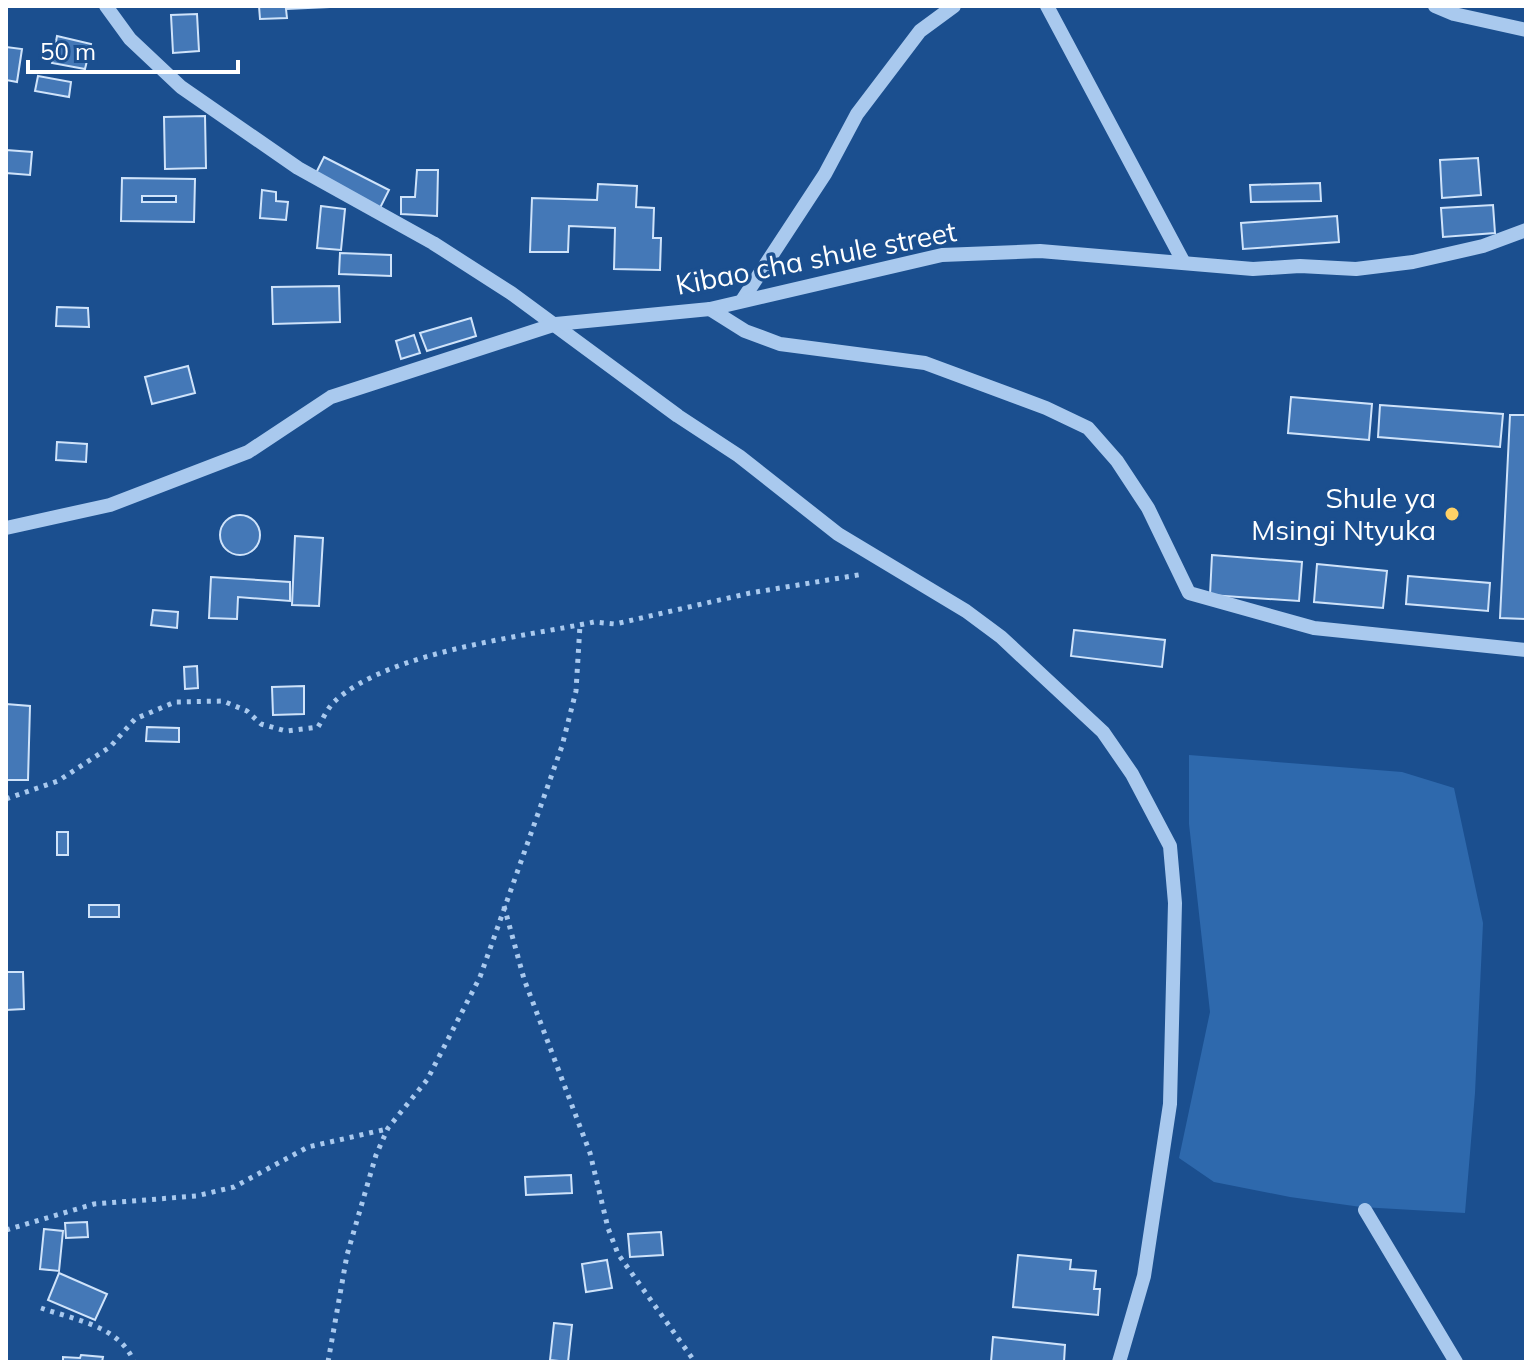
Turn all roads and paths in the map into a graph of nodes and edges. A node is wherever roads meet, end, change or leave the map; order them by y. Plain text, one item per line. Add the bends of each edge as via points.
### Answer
1 (106, 6) edge
2 (954, 6) edge
3 (1047, 6) edge
4 (1435, 6) edge
5 (1526, 30) edge
6 (1526, 230) edge
7 (1184, 263) junction
8 (743, 299) junction
9 (710, 309) junction
10 (556, 324) junction
11 (6, 528) edge
12 (893, 570) junction
13 (580, 625) junction
14 (1526, 650) edge
15 (6, 799) edge
16 (503, 905) junction
17 (388, 1128) junction
18 (1365, 1210) dead end
19 (6, 1230) edge
20 (41, 1308) dead end
21 (134, 1362) edge
22 (328, 1362) edge
23 (695, 1362) edge
24 (1119, 1362) edge
25 (1456, 1362) edge

1 - 10 street via 130,39 181,87 298,168 433,243
2 - 8 street via 920,31 857,114 825,174
3 - 7 street
4 - 5 street
6 - 7 street, Kibao cha shule street via 1483,246 1356,269
7 - 8 street, Kibao cha shule street via 1040,251 942,255
8 - 9 street, Kibao cha shule street
9 - 10 street, Kibao cha shule street
9 - 14 street via 745,331 780,344 925,363 1088,428 1148,508 1189,593 1314,628
10 - 11 street, Kibao cha shule street via 331,397 248,452 110,505
10 - 12 street
12 - 13 path via 810,581 615,624
12 - 24 street via 966,611 1071,698 1132,774 1170,846 1176,952 1170,1104 1144,1276
13 - 15 path via 435,652 334,701 318,727 286,731 261,724 223,701 175,702 135,719 110,747 58,781
13 - 16 path via 576,691 562,746
16 - 17 path via 480,977 453,1034 427,1080
16 - 23 path via 524,979 586,1139 618,1254
17 - 19 path via 308,1147 234,1187 196,1196 94,1204
17 - 22 path via 354,1224
18 - 25 street
20 - 21 path via 113,1334 128,1347

